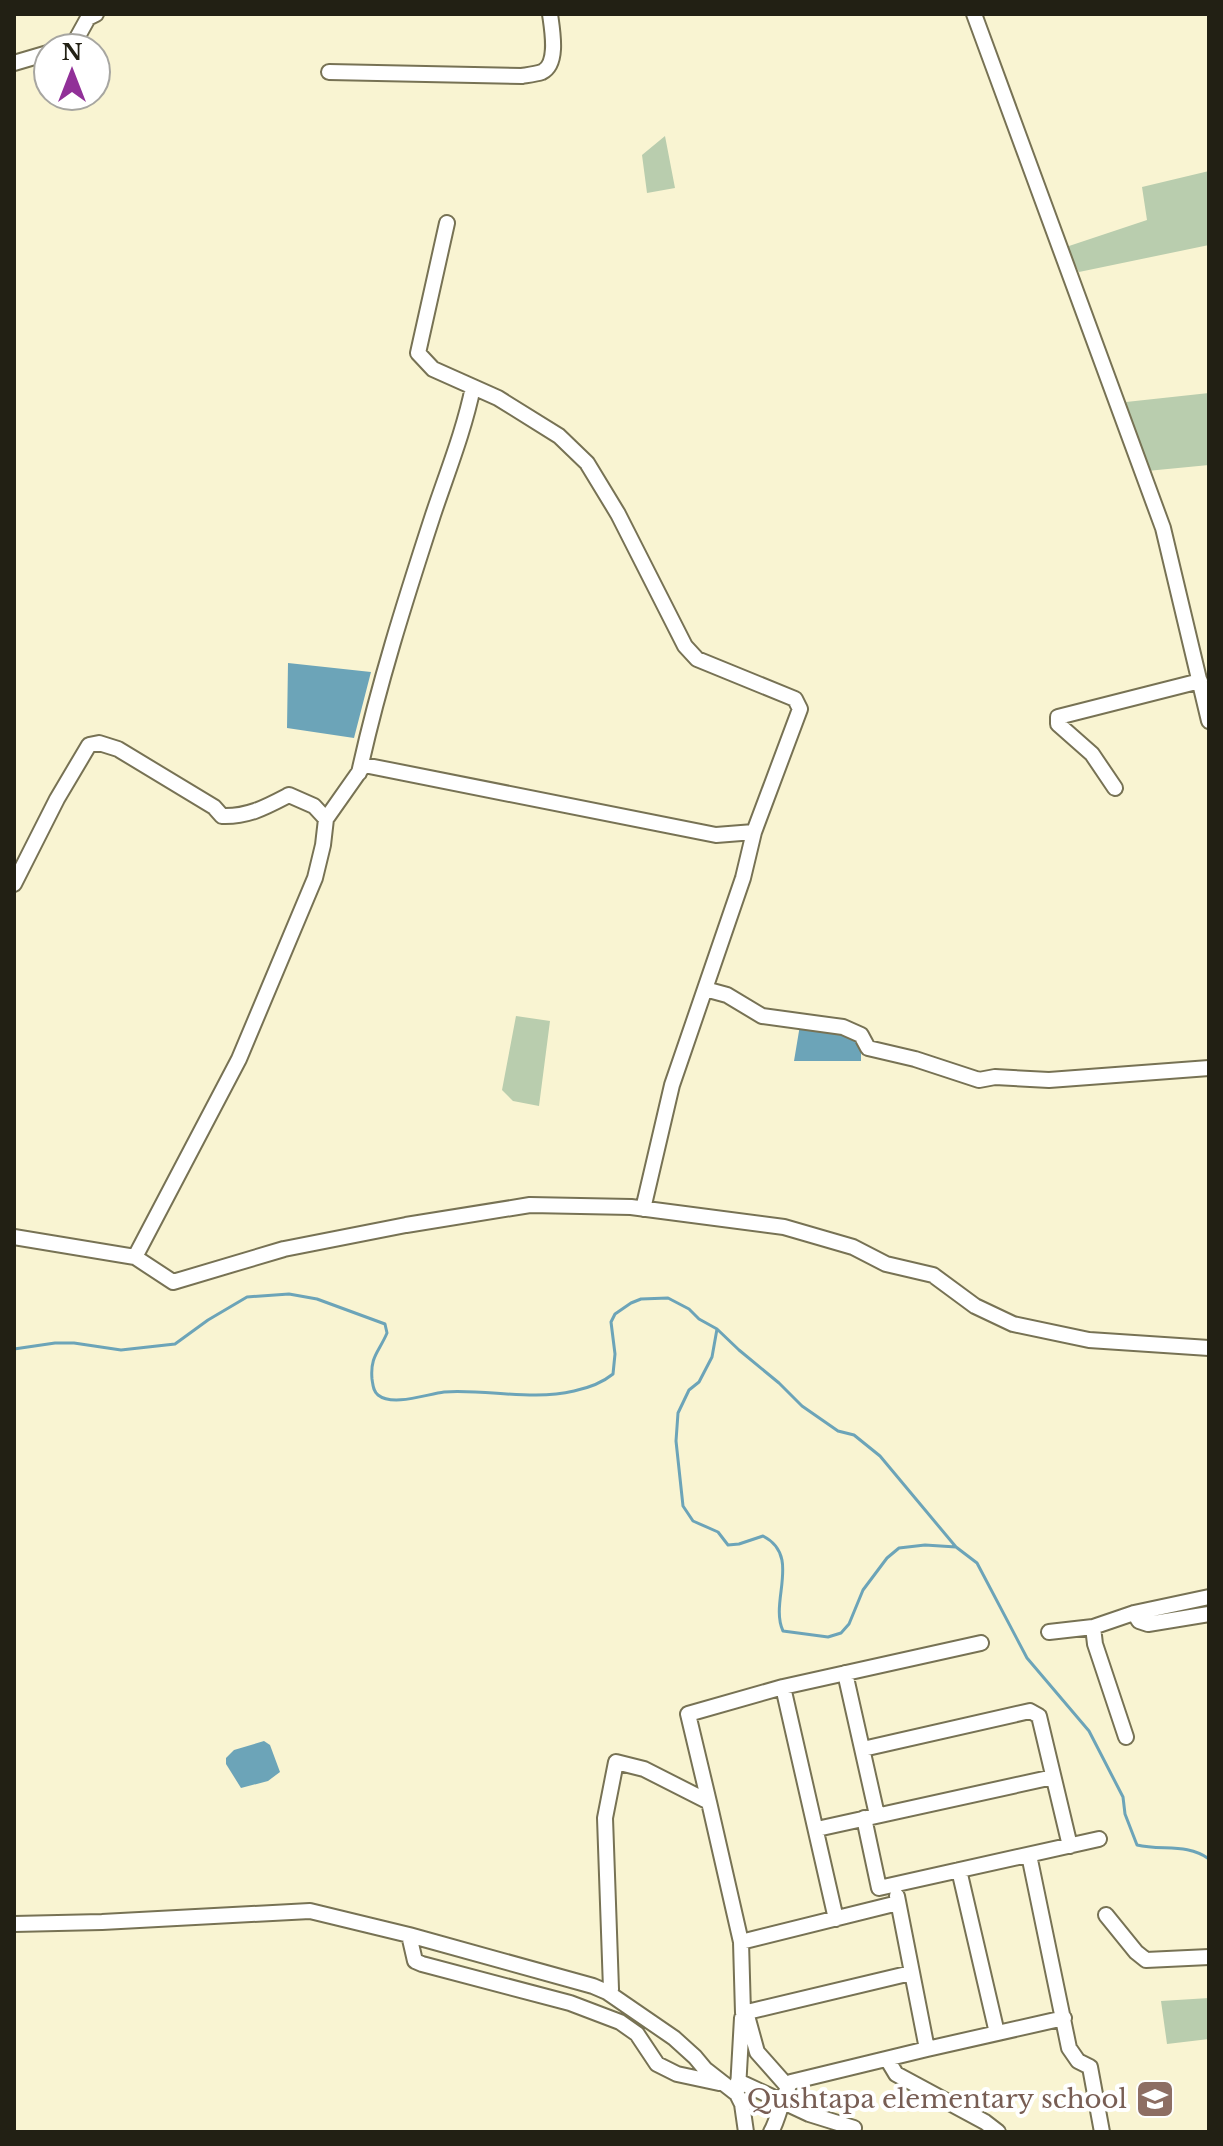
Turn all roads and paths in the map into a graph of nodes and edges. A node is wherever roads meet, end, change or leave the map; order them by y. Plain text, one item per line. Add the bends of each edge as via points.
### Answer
1 (96, 14) edge
2 (550, 14) edge
3 (974, 14) edge
4 (80, 32) edge
5 (329, 72) dead end
6 (447, 223) dead end
7 (473, 387) junction
8 (1200, 681) junction
9 (1209, 721) edge
10 (359, 773) junction
11 (1115, 788) dead end
12 (326, 819) junction
13 (754, 832) junction
14 (14, 884) edge
15 (705, 989) junction
16 (1209, 1068) edge
17 (643, 1209) junction
18 (14, 1237) edge
19 (135, 1257) junction
20 (1209, 1348) edge
21 (1209, 1597) edge
22 (1134, 1613) junction
23 (1209, 1614) edge
24 (1093, 1627) junction
25 (1049, 1632) dead end
26 (981, 1643) dead end
27 (845, 1673) junction
28 (783, 1687) junction
29 (1126, 1737) dead end
30 (863, 1749) junction
31 (1053, 1777) junction
32 (709, 1802) junction
33 (870, 1817) junction
34 (817, 1829) junction
35 (1099, 1839) dead end
36 (1070, 1846) junction
37 (1029, 1855) junction
38 (959, 1870) junction
39 (894, 1885) junction
40 (898, 1903) junction
41 (1106, 1915) dead end
42 (836, 1919) junction
43 (14, 1924) edge
44 (409, 1935) junction
45 (741, 1942) junction
46 (1209, 1957) edge
47 (911, 1973) junction
48 (610, 1994) junction
49 (745, 2013) junction
50 (1064, 2018) junction
51 (997, 2033) junction
52 (927, 2049) junction
53 (887, 2059) junction
54 (733, 2087) junction
55 (788, 2087) junction
56 (782, 2102) junction
57 (854, 2128) dead end
58 (746, 2132) edge
59 (771, 2132) edge
60 (998, 2132) edge
61 (1102, 2132) edge

1 - 4 street
2 - 5 street via 554,42 544,71 522,76
3 - 8 street via 1163,528
6 - 7 street via 418,353 433,369
7 - 10 street via 387,660
7 - 13 street via 559,436 587,463 685,646 697,659 795,699 800,709
8 - 9 street
8 - 11 street via 1058,717 1058,724 1092,754
10 - 12 street
10 - 13 street via 364,765 716,835
12 - 14 street via 314,806 289,795 263,810 222,816 118,749 89,745
12 - 19 street via 315,878 239,1059
13 - 15 street
15 - 16 street via 762,1016 843,1027 861,1035 868,1048 979,1080
15 - 17 street via 672,1085
17 - 19 street via 530,1205 284,1249 173,1282
17 - 20 street via 784,1227 853,1247 886,1264 933,1275 975,1306 1013,1324 1089,1340
18 - 19 street
21 - 22 street
22 - 23 street via 1148,1624
22 - 24 street
24 - 25 street
24 - 29 street
26 - 27 street
27 - 28 street
27 - 30 street
28 - 32 street via 688,1714
28 - 34 street
30 - 31 street via 1030,1711 1039,1716
30 - 33 street
31 - 33 street
31 - 36 street
32 - 45 street
32 - 48 street via 644,1769 616,1762 605,1818
33 - 34 street
33 - 39 street via 879,1888
34 - 42 street
35 - 36 street
36 - 37 street
37 - 38 street
37 - 50 street
38 - 39 street
38 - 51 street
39 - 40 street
40 - 42 street
40 - 47 street
41 - 46 street via 1146,1960
42 - 45 street
43 - 44 street via 305,1911
44 - 48 street
44 - 54 street via 415,1961 620,2022 637,2034 657,2064
45 - 49 street
47 - 49 street
47 - 52 street
48 - 54 street
49 - 54 street
49 - 55 street via 757,2052
50 - 51 street
50 - 61 street via 1069,2048 1090,2067
51 - 52 street
52 - 53 street
53 - 55 street
53 - 60 street via 896,2074
54 - 56 street
54 - 58 street
55 - 56 street
56 - 57 street
56 - 59 street

